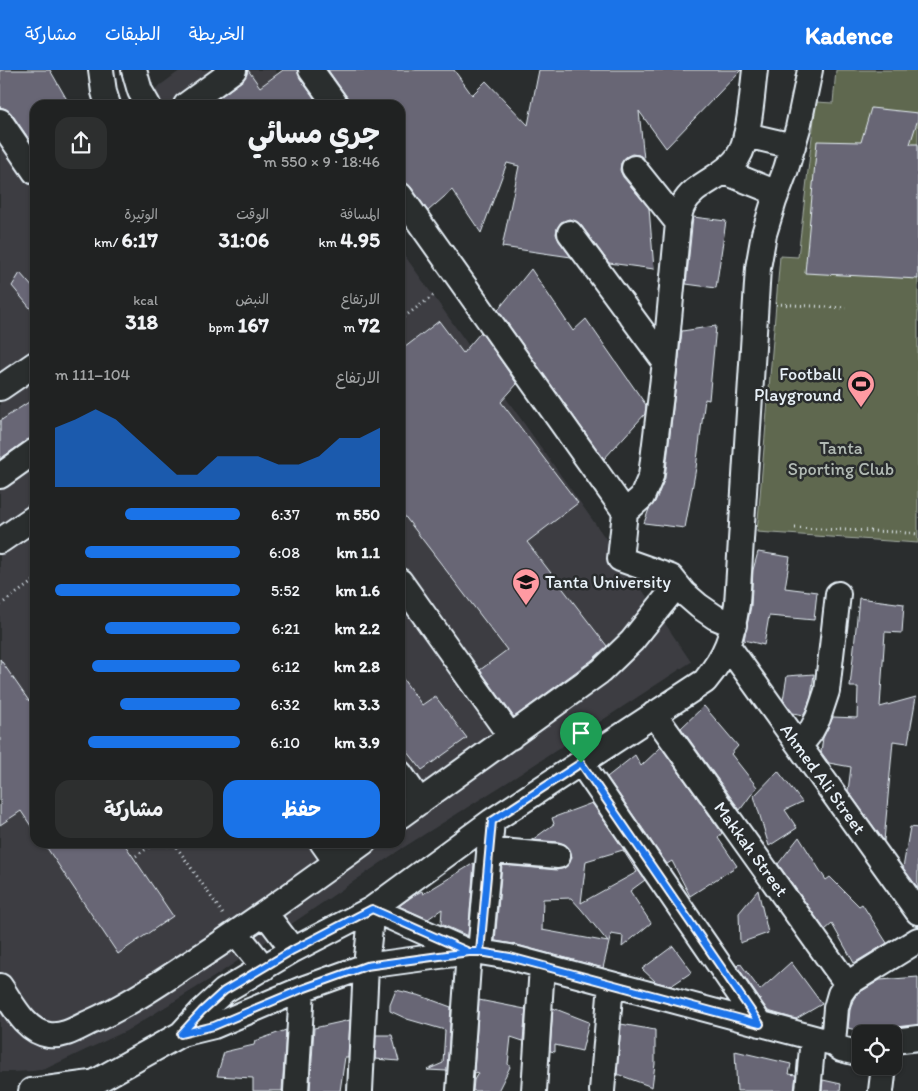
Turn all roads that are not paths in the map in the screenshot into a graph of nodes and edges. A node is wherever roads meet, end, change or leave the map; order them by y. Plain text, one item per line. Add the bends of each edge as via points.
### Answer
1 (101, 70) edge
2 (134, 70) edge
3 (234, 70) edge
4 (311, 70) edge
5 (755, 70) edge
6 (810, 70) edge
7 (106, 100) edge
8 (145, 100) edge
9 (193, 100) edge
10 (332, 100) edge
11 (0, 121) edge
12 (746, 135) junction
13 (793, 146) junction
14 (30, 161) edge
15 (634, 168) dead end
16 (725, 172) junction
17 (777, 193) junction
18 (405, 202) edge
19 (678, 223) junction
20 (570, 233) dead end
21 (665, 362) junction
22 (30, 367) edge
23 (0, 388) edge
24 (30, 455) edge
25 (0, 476) edge
26 (625, 512) junction
27 (30, 520) edge
28 (0, 541) edge
29 (677, 584) junction
30 (405, 588) edge
31 (838, 594) dead end
32 (731, 635) junction
33 (654, 714) junction
34 (510, 737) junction
35 (800, 746) junction
36 (581, 763) junction
37 (405, 781) edge
38 (420, 802) junction
39 (405, 812) edge
40 (492, 821) junction
41 (326, 848) edge
42 (356, 848) edge
43 (489, 850) junction
44 (558, 856) dead end
45 (336, 862) junction
46 (915, 904) edge
47 (372, 909) junction
48 (265, 913) junction
49 (237, 934) junction
50 (918, 940) edge
51 (293, 950) junction
52 (474, 952) junction
53 (366, 966) junction
54 (542, 966) junction
55 (264, 968) junction
56 (611, 984) junction
57 (847, 984) junction
58 (0, 986) edge
59 (302, 989) junction
60 (760, 1024) junction
61 (181, 1034) junction
62 (918, 1038) edge
63 (902, 1040) edge
64 (823, 1041) junction
65 (852, 1041) edge
66 (852, 1051) edge
67 (918, 1053) edge
68 (902, 1054) edge
69 (883, 1075) edge
70 (85, 1087) edge
71 (31, 1091) edge
72 (296, 1091) edge
73 (360, 1091) edge
74 (459, 1091) edge
75 (534, 1091) edge
76 (602, 1091) edge
77 (808, 1091) edge
78 (881, 1091) edge

1 - 7 street
2 - 8 street
3 - 9 street
4 - 10 street
5 - 12 street
6 - 13 street
11 - 14 street
12 - 13 street
12 - 16 street via 739,156
13 - 17 street
15 - 19 street
16 - 17 street
16 - 19 street via 689,196 681,207
17 - 32 street via 764,234 758,268 737,604
18 - 26 street
19 - 21 street
20 - 21 street
21 - 26 street via 652,476 642,497
22 - 23 street
24 - 25 street
26 - 29 street via 620,559 671,577
27 - 28 street
29 - 32 street
29 - 34 street via 617,656
30 - 34 street
31 - 35 street via 827,691 818,718
32 - 33 street via 718,664 705,681
32 - 35 street, Ahmed Ali Street
33 - 36 street
33 - 57 street, Makkah Street
34 - 38 street
35 - 46 street, Ahmed Ali Street
36 - 40 street
36 - 60 street
37 - 38 street
38 - 39 street
40 - 43 street
40 - 47 street
41 - 45 street
42 - 45 street
43 - 44 street
43 - 52 street
45 - 48 street
47 - 51 street
47 - 52 street
47 - 53 street
48 - 49 street
48 - 51 street
49 - 55 street
49 - 58 street via 140,996 59,1035 35,1031
50 - 57 street
51 - 55 street
52 - 53 street
52 - 54 street
52 - 74 street
53 - 59 street
53 - 73 street
54 - 56 street
54 - 75 street
55 - 61 street via 224,991
56 - 60 street
56 - 76 street
57 - 64 street via 840,994
59 - 61 street via 214,1026
59 - 72 street
60 - 64 street
61 - 70 street
62 - 63 street
64 - 65 street
64 - 66 street
64 - 77 street
67 - 68 street
69 - 78 street
70 - 71 street

